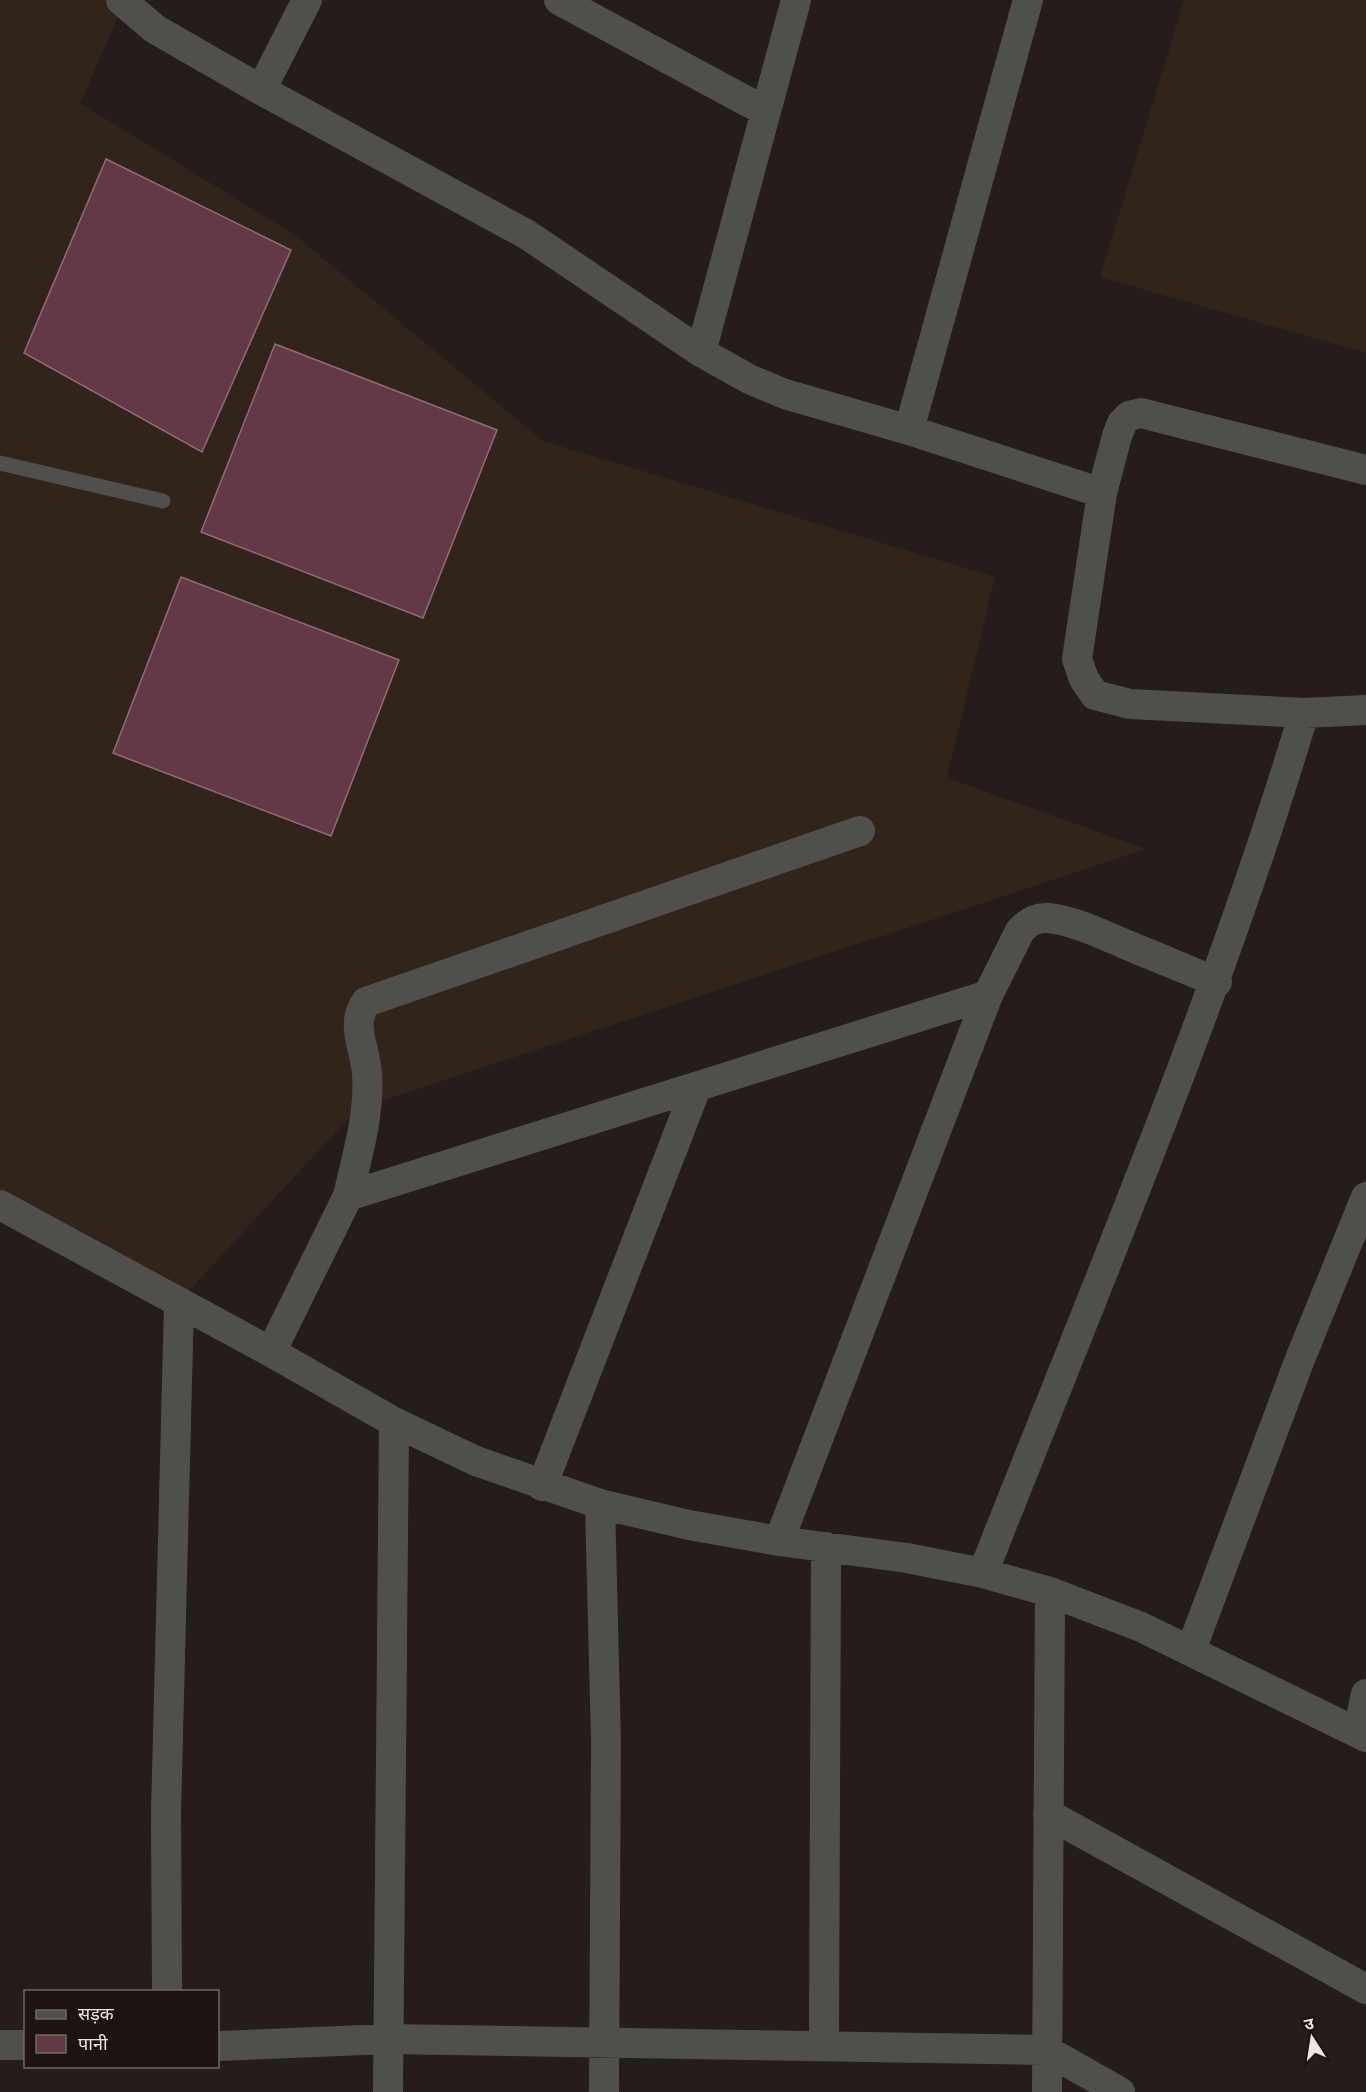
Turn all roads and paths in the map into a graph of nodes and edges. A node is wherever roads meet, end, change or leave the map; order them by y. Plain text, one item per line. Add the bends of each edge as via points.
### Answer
1 (121, 0) edge
2 (307, 0) edge
3 (560, 0) edge
4 (796, 0) edge
5 (1028, 0) edge
6 (261, 90) junction
7 (765, 111) junction
8 (701, 351) junction
9 (909, 430) junction
10 (0, 463) edge
11 (1366, 470) edge
12 (1102, 493) junction
13 (163, 501) dead end
14 (1366, 710) edge
15 (1304, 713) junction
16 (860, 831) dead end
17 (1216, 982) junction
18 (988, 995) junction
19 (696, 1088) junction
20 (348, 1196) junction
21 (1366, 1197) edge
22 (0, 1205) edge
23 (1360, 1231) edge
24 (179, 1304) junction
25 (272, 1352) junction
26 (394, 1422) junction
27 (542, 1486) junction
28 (600, 1504) junction
29 (779, 1541) junction
30 (826, 1547) junction
31 (983, 1573) junction
32 (1050, 1592) junction
33 (1191, 1650) junction
34 (1366, 1694) edge
35 (1362, 1734) edge
36 (1048, 1814) junction
37 (1366, 1989) edge
38 (167, 1990) edge
39 (388, 2039) junction
40 (605, 2041) junction
41 (0, 2045) edge
42 (24, 2045) edge
43 (824, 2045) junction
44 (219, 2046) edge
45 (1046, 2050) junction
46 (388, 2092) edge
47 (604, 2092) edge
48 (1047, 2092) edge
49 (1120, 2092) edge

1 - 6 street via 155,29
2 - 6 street
3 - 7 street
4 - 7 street
5 - 9 street
6 - 8 street via 526,234
7 - 8 street
8 - 9 street via 784,394
9 - 12 street
10 - 13 lane
11 - 12 street via 1141,413 1122,423
12 - 15 street via 1077,659 1095,695 1130,704
14 - 15 street
15 - 17 street via 1266,840
16 - 20 street via 366,1002 357,1024 367,1071 366,1117
17 - 18 street via 1091,930 1047,918 1027,923 1020,931
17 - 31 street
18 - 19 street
18 - 29 street
19 - 20 street
19 - 27 street
20 - 25 street
21 - 23 street
22 - 24 street
23 - 33 street via 1296,1371
24 - 25 street
24 - 38 street via 166,1813
25 - 26 street
26 - 27 street via 476,1461
26 - 39 street
27 - 28 street
28 - 29 street
28 - 40 street via 606,1742
29 - 30 street
30 - 31 street
30 - 43 street
31 - 32 street
32 - 33 street via 1096,1607
32 - 36 street
33 - 35 street
34 - 35 street
36 - 37 street
36 - 45 street
39 - 40 street
39 - 44 street
39 - 46 street
40 - 43 street
40 - 47 street
41 - 42 street
43 - 45 street
45 - 48 street
45 - 49 street

